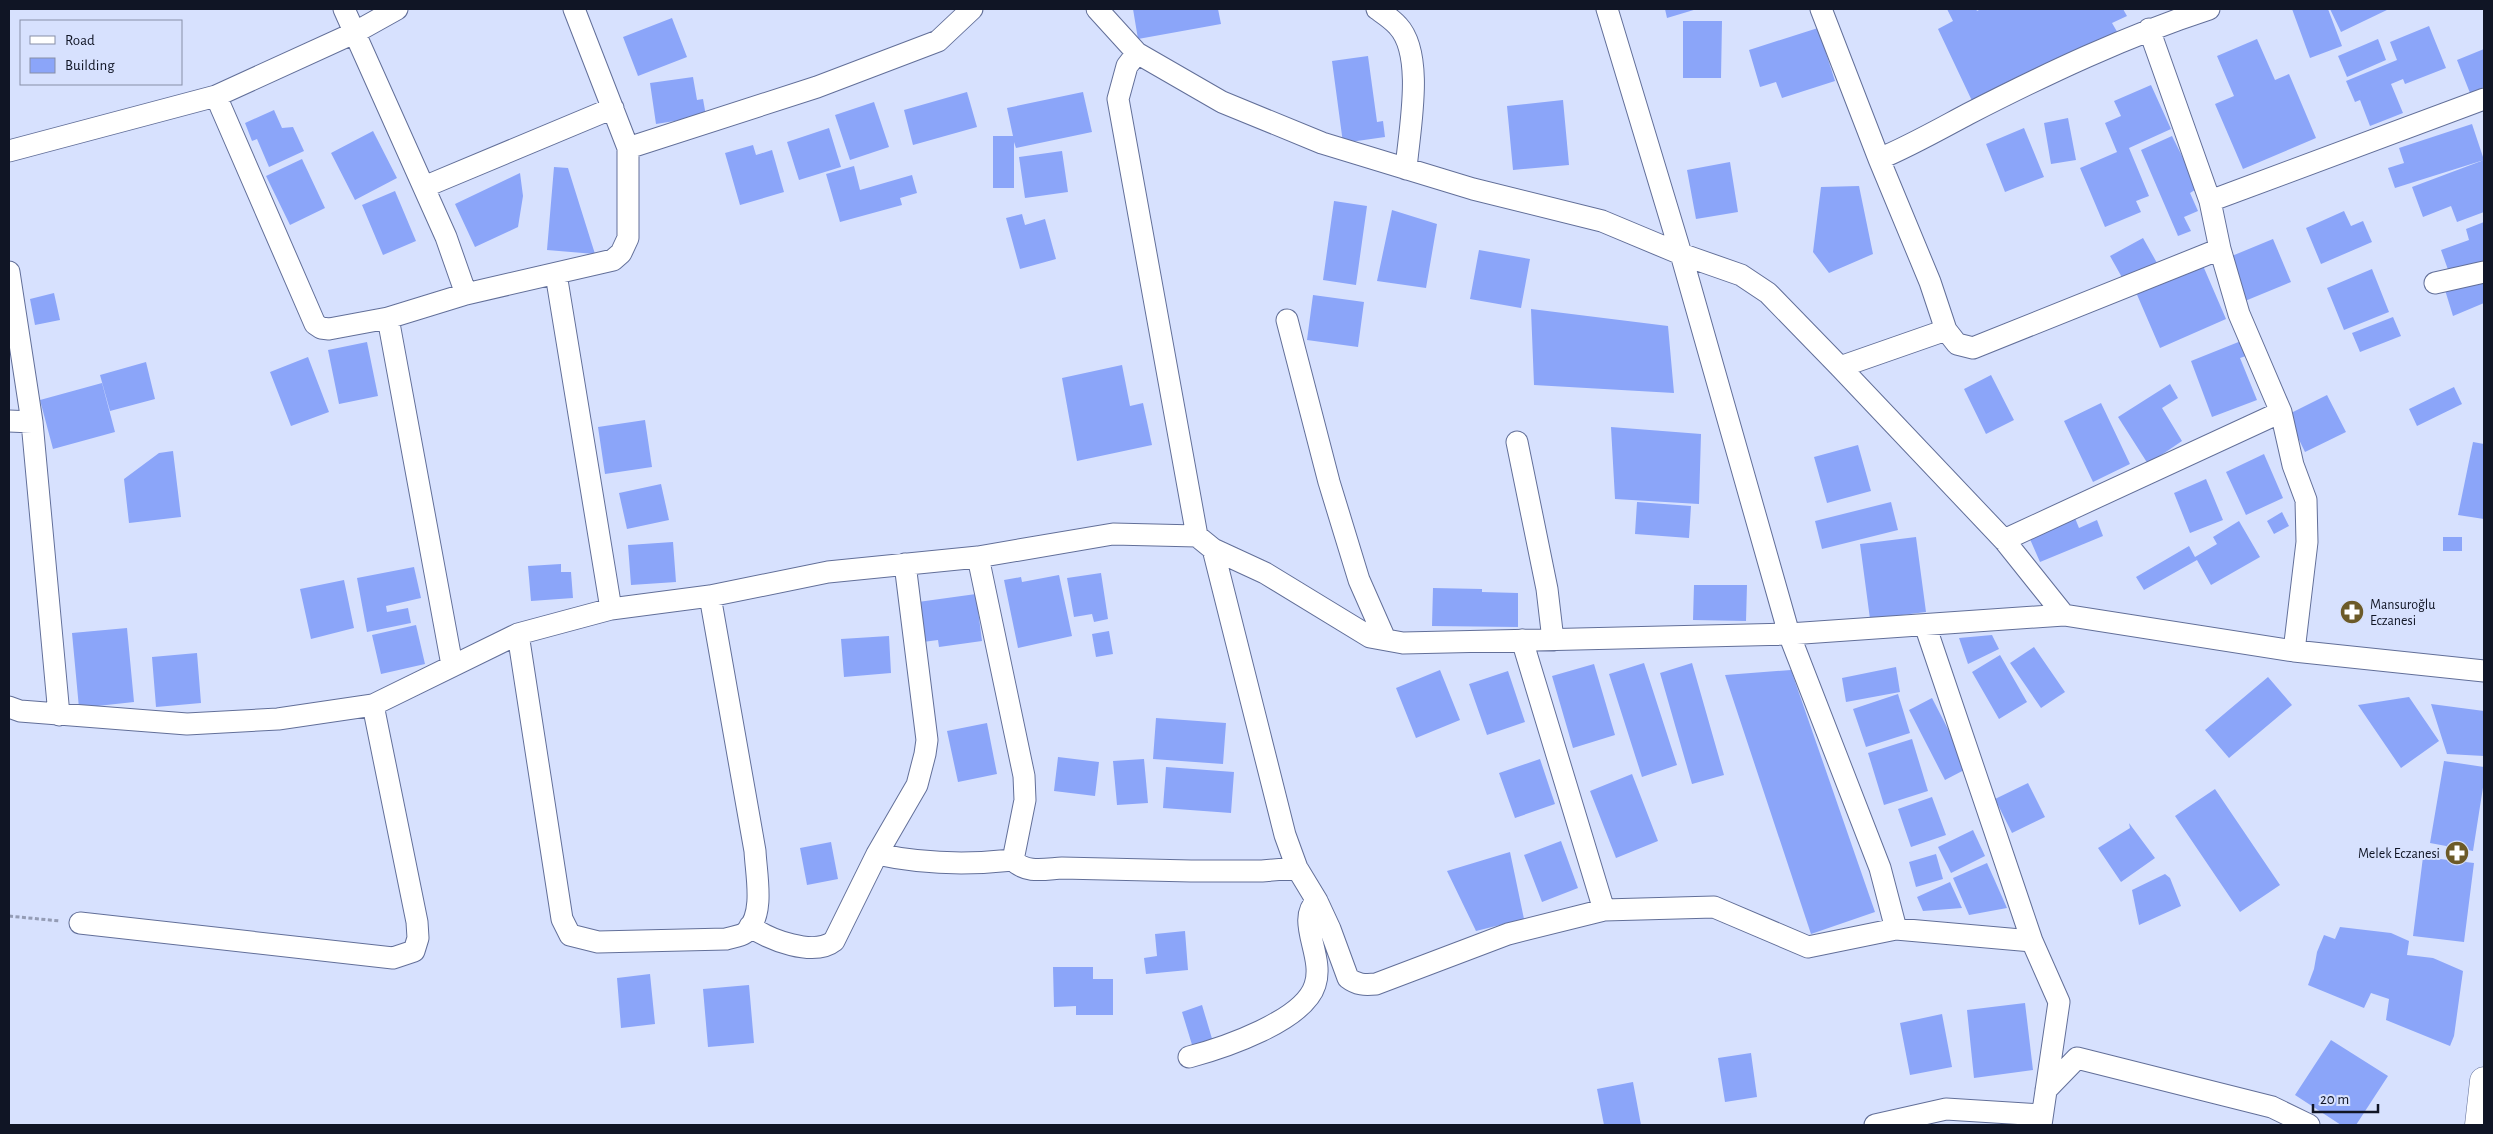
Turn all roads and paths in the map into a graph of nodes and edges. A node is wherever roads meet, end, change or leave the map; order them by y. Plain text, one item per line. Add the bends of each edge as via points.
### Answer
1 (344, 9) edge
2 (397, 9) edge
3 (574, 9) edge
4 (972, 9) edge
5 (1097, 9) edge
6 (1377, 9) edge
7 (1607, 9) edge
8 (1821, 9) edge
9 (2209, 9) edge
10 (2149, 29) junction
11 (354, 33) junction
12 (1137, 53) junction
13 (216, 96) junction
14 (2484, 99) edge
15 (613, 108) junction
16 (628, 148) junction
17 (9, 151) edge
18 (1879, 159) junction
19 (1406, 169) junction
20 (424, 187) junction
21 (2210, 201) junction
22 (2220, 249) junction
23 (1681, 254) junction
24 (9, 272) edge
25 (2484, 272) edge
26 (556, 274) junction
27 (2435, 283) dead end
28 (466, 294) junction
29 (388, 318) junction
30 (1287, 320) dead end
31 (1946, 330) junction
32 (14, 338) edge
33 (1840, 367) junction
34 (2281, 412) junction
35 (9, 420) edge
36 (32, 422) junction
37 (1518, 442) dead end
38 (2004, 540) junction
39 (1205, 542) junction
40 (978, 557) junction
41 (905, 564) junction
42 (710, 596) junction
43 (611, 609) junction
44 (2064, 615) junction
45 (1925, 624) junction
46 (518, 634) junction
47 (1789, 634) junction
48 (1385, 639) junction
49 (1522, 640) junction
50 (1553, 640) junction
51 (2294, 651) junction
52 (452, 665) junction
53 (2484, 671) edge
54 (373, 705) junction
55 (9, 707) edge
56 (60, 715) junction
57 (877, 854) junction
58 (1013, 860) junction
59 (1297, 868) junction
60 (1317, 901) junction
61 (1604, 910) junction
62 (9, 916) edge
63 (80, 923) joint
64 (750, 926) junction
65 (1896, 929) junction
66 (2032, 941) junction
67 (1189, 1057) dead end
68 (2484, 1080) edge
69 (2046, 1090) junction
70 (2041, 1120) edge
71 (1875, 1125) edge
72 (2309, 1125) edge
73 (2479, 1125) edge

1 - 11 street
2 - 11 street
3 - 15 street
4 - 16 street via 938,41 818,87
5 - 12 street
6 - 19 street via 1398,26 1408,43 1412,59
7 - 23 street
8 - 18 street
9 - 10 street
10 - 18 street
10 - 21 street
11 - 13 street
11 - 20 street
12 - 19 street via 1222,102 1322,143
12 - 39 street via 1127,66 1118,99
13 - 17 street
13 - 29 street via 315,324 329,329
14 - 21 street
15 - 16 street
15 - 20 street
16 - 26 street via 626,245 613,260
18 - 31 street via 1910,231
19 - 23 street via 1602,221
20 - 28 street
21 - 22 street
22 - 31 street via 1973,348 1957,344
22 - 34 street via 2240,314
23 - 33 street via 1741,275 1768,293
23 - 47 street
24 - 32 street
25 - 27 street
26 - 28 street
26 - 43 street
28 - 29 street
29 - 52 street
30 - 48 street via 1329,482 1359,580
31 - 33 street
32 - 36 street
33 - 38 street
34 - 38 street
34 - 51 street via 2293,465 2306,500 2307,542
35 - 36 street
36 - 56 street
37 - 50 street via 1547,589
38 - 44 street
39 - 40 street via 1113,534
39 - 48 street via 1265,573 1370,637
39 - 59 street via 1285,835
40 - 41 street
40 - 58 street via 1024,776 1025,800
41 - 42 street via 828,572
41 - 57 street via 927,740 916,785
42 - 43 street
42 - 64 street via 755,851 756,910
43 - 46 street
44 - 45 street
44 - 51 street
45 - 47 street
45 - 66 street
46 - 52 street
46 - 64 street via 562,919 570,935 598,942 726,940 746,933
47 - 50 street
47 - 65 street via 1880,868
48 - 49 street via 1403,643
49 - 50 street
49 - 61 street
51 - 53 street
52 - 54 street
54 - 56 street via 278,719 187,724
54 - 63 street via 417,922 418,938 414,951 393,958
55 - 56 street
57 - 58 street via 901,860 974,865
57 - 64 street via 837,936 829,944 819,948 779,942
58 - 59 street via 1023,868 1033,870 1262,871
59 - 60 street
60 - 61 street via 1348,978 1365,985 1376,984 1508,934
60 - 67 street via 1308,917 1316,950 1316,985 1307,1000 1262,1031 1239,1042
61 - 65 street via 1714,907 1808,947
62 - 63 path
65 - 66 street
66 - 69 street via 2059,1002
68 - 73 highway
69 - 70 street
69 - 72 street via 2077,1058 2272,1108
70 - 71 street via 1946,1109

